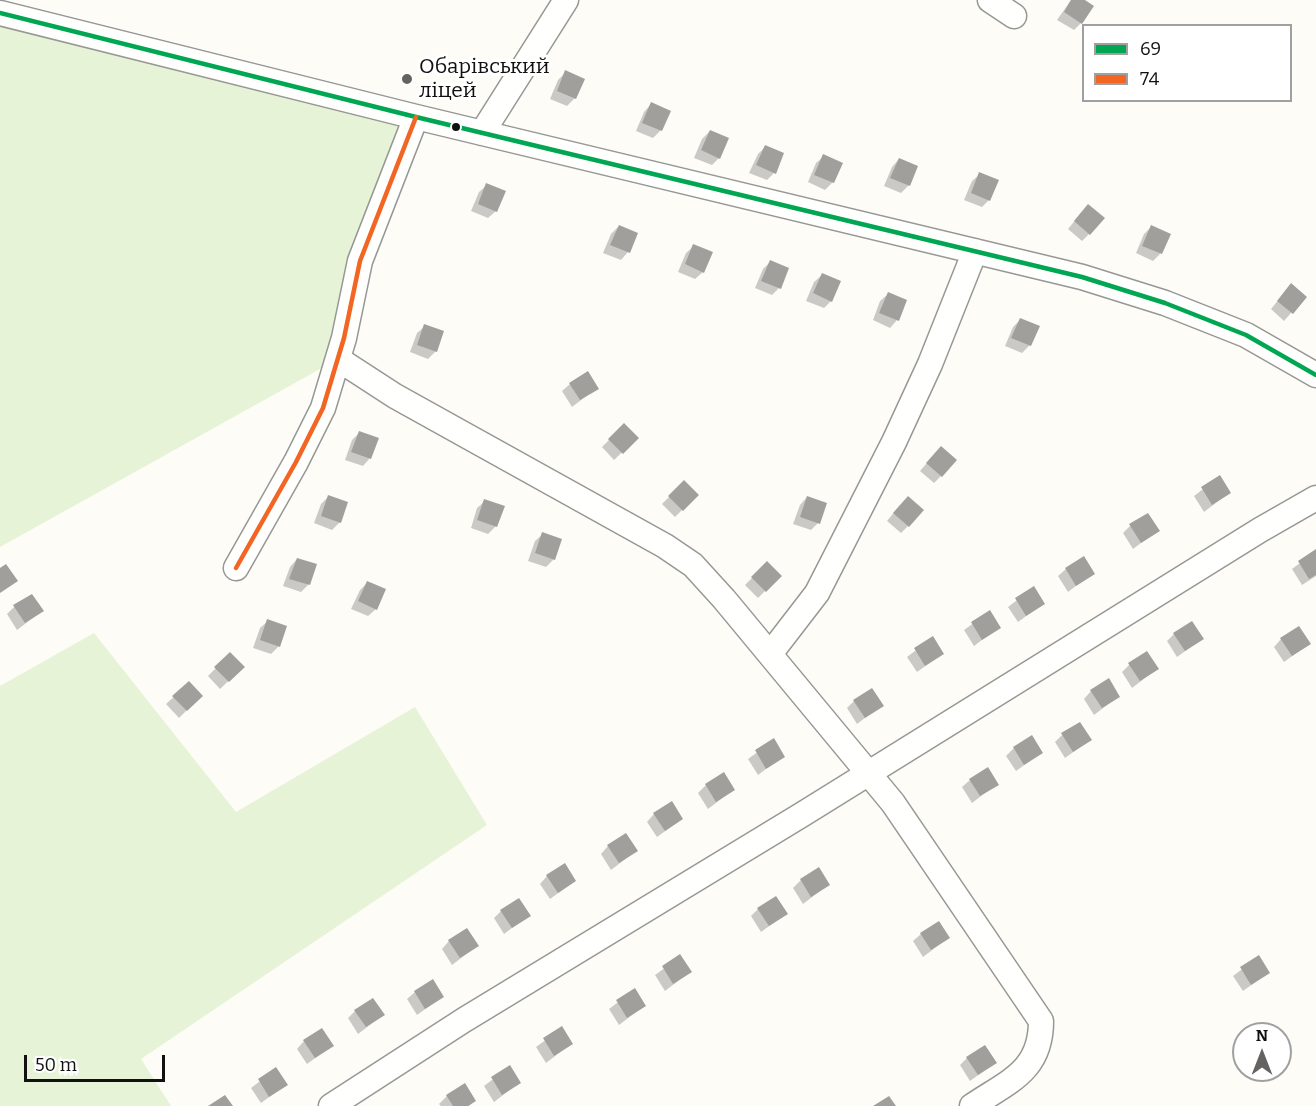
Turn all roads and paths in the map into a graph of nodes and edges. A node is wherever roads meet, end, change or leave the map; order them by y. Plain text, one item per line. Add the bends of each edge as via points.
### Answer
1 (566, 0) edge
2 (990, 0) edge
3 (0, 13) edge
4 (1014, 16) dead end
5 (416, 117) junction
6 (482, 134) junction
7 (975, 251) junction
8 (338, 359) junction
9 (1316, 375) edge
10 (1316, 498) edge
11 (236, 568) dead end
12 (770, 654) junction
13 (868, 774) junction
14 (331, 1106) edge
15 (972, 1106) edge

1 - 6 street
2 - 4 street
3 - 5 street
5 - 6 street
5 - 8 street via 360,261
6 - 7 street
7 - 9 street via 1082,277 1165,303 1246,335
7 - 12 street via 889,452 817,593
8 - 11 street via 323,408
8 - 12 street via 395,396 693,565
10 - 13 street
12 - 13 street
13 - 14 street via 464,1020
13 - 15 street via 893,803 1041,1022 1041,1042 1029,1066

